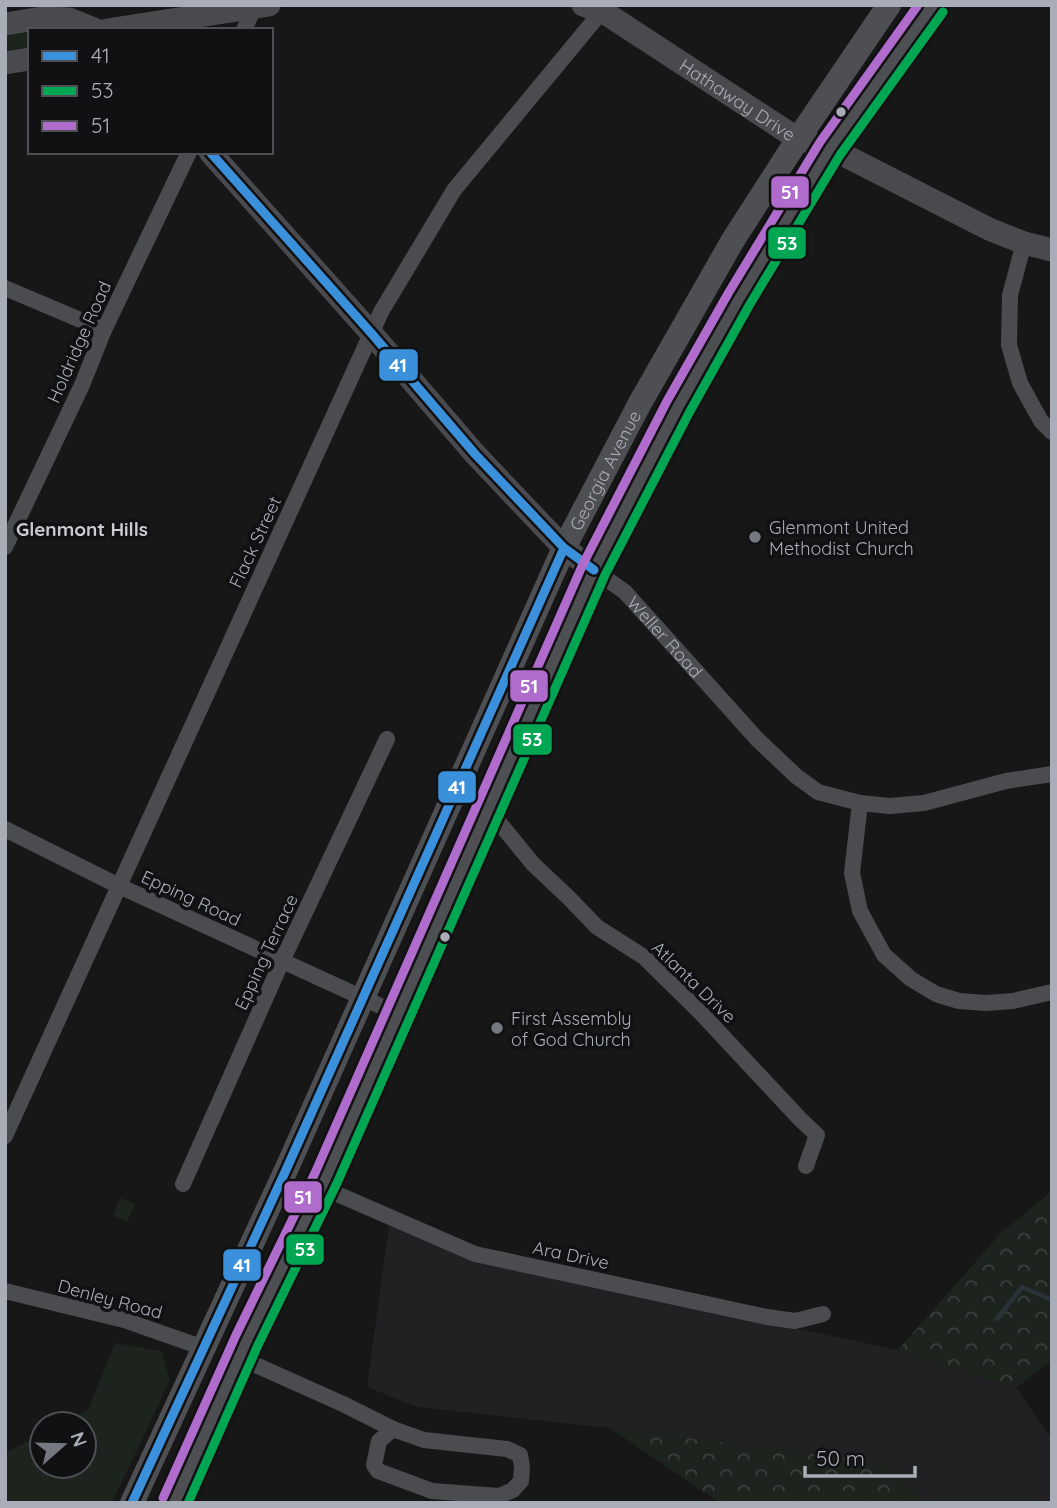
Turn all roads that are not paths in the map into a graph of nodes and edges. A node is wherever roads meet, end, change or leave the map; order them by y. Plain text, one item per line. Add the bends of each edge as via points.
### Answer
1 (77, 5) edge
2 (889, 5) edge
3 (933, 5) edge
4 (259, 6) edge
5 (598, 7) edge
6 (5, 24) edge
7 (92, 28) edge
8 (95, 28) edge
9 (120, 28) edge
10 (245, 28) edge
11 (28, 59) edge
12 (5, 63) edge
13 (798, 139) junction
14 (830, 148) junction
15 (188, 154) edge
16 (212, 154) edge
17 (1024, 243) junction
18 (1052, 250) edge
19 (5, 288) edge
20 (104, 330) junction
21 (372, 334) junction
22 (1052, 432) edge
23 (6, 544) edge
24 (564, 548) junction
25 (594, 569) junction
26 (387, 739) dead end
27 (1052, 774) edge
28 (860, 803) junction
29 (488, 809) junction
30 (5, 829) edge
31 (119, 886) junction
32 (282, 961) junction
33 (1052, 992) edge
34 (363, 998) junction
35 (398, 1014) junction
36 (5, 1136) edge
37 (806, 1166) dead end
38 (183, 1184) dead end
39 (321, 1187) junction
40 (5, 1291) edge
41 (823, 1314) dead end
42 (204, 1348) junction
43 (240, 1358) junction
44 (393, 1429) junction
45 (132, 1503) edge
46 (174, 1503) edge

1 - 8 street
2 - 13 main road, Georgia Avenue
3 - 14 main road, Georgia Avenue
4 - 9 street
4 - 10 street
5 - 13 street, Hathaway Drive
5 - 21 street, Flack Street via 454,190
6 - 7 street via 69,19
11 - 12 street
13 - 14 street, Hathaway Drive
13 - 24 main road, Georgia Avenue via 666,356
14 - 17 street, Hathaway Drive
14 - 25 main road, Georgia Avenue via 728,318
15 - 20 street, Holdridge Road
16 - 21 street, Weller Road
17 - 18 street, Hathaway Drive
17 - 22 street via 1010,295 1009,345 1020,383
19 - 20 street
20 - 23 street, Holdridge Road
21 - 24 street, Weller Road
21 - 31 street, Flack Street
24 - 25 street, Weller Road
24 - 34 main road, Georgia Avenue
25 - 28 street, Weller Road via 625,592 796,776 818,792
25 - 29 main road, Georgia Avenue
26 - 32 street, Epping Terrace
27 - 28 street, Weller Road via 925,803
28 - 33 street via 852,873 860,911 884,955 911,979 959,1001 1013,1001
29 - 35 main road, Georgia Avenue
29 - 37 street, Atlanta Drive via 533,864 597,927 644,957 817,1135
30 - 31 street, Epping Road
31 - 32 street, Epping Road
31 - 36 street, Flack Street
32 - 34 street, Epping Road
32 - 38 street, Epping Terrace
34 - 35 street, Epping Road
34 - 42 main road, Georgia Avenue
35 - 39 main road, Georgia Avenue
39 - 41 street, Ara Drive via 475,1254 767,1317 795,1321
39 - 43 main road, Georgia Avenue
40 - 42 street, Denley Road via 124,1320
42 - 45 main road, Georgia Avenue
43 - 44 street
43 - 46 main road, Georgia Avenue
44 - 44 street via 424,1440 507,1449 520,1455 521,1481 499,1496 461,1494 432,1491 378,1471 374,1465 379,1441

